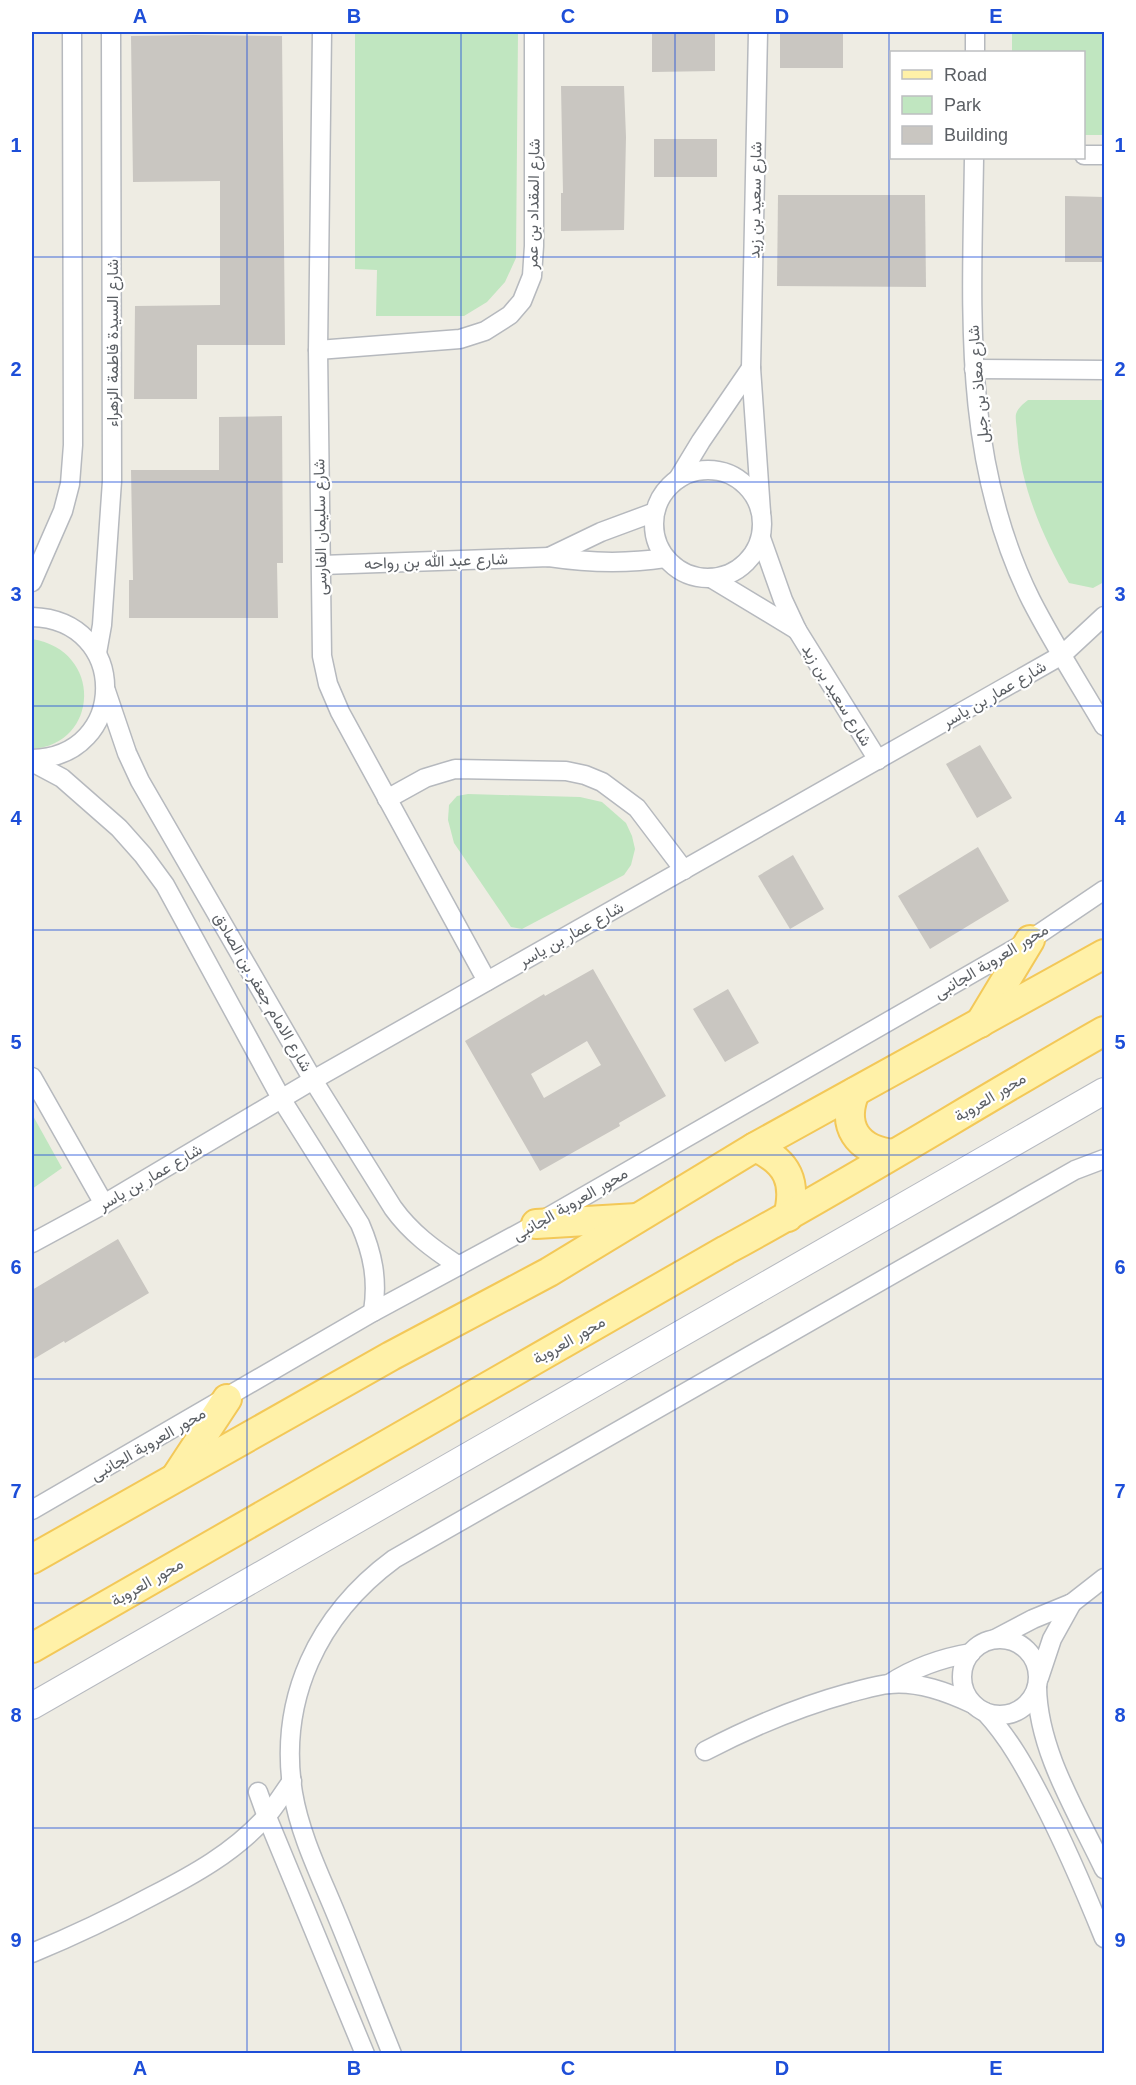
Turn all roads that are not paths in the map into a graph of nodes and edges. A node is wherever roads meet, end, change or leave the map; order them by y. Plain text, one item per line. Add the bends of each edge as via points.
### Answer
1 (72, 32) edge
2 (111, 32) edge
3 (322, 32) edge
4 (534, 32) edge
5 (758, 32) edge
6 (975, 32) edge
7 (975, 51) edge
8 (1085, 155) edge
9 (1104, 155) edge
10 (974, 159) edge
11 (318, 350) junction
12 (751, 368) junction
13 (974, 369) junction
14 (1104, 370) edge
15 (678, 479) junction
16 (655, 512) junction
17 (761, 512) junction
18 (761, 538) junction
19 (549, 557) junction
20 (665, 558) junction
21 (322, 565) junction
22 (711, 578) junction
23 (32, 582) edge
24 (1104, 616) edge
25 (32, 617) edge
26 (797, 630) junction
27 (97, 653) junction
28 (1062, 655) junction
29 (106, 691) junction
30 (1104, 726) edge
31 (878, 759) junction
32 (32, 760) edge
33 (387, 799) junction
34 (684, 870) junction
35 (1104, 890) edge
36 (1030, 940) junction
37 (1104, 954) edge
38 (487, 981) junction
39 (979, 1023) junction
40 (1104, 1031) edge
41 (32, 1077) edge
42 (313, 1080) junction
43 (1104, 1091) edge
44 (855, 1092) junction
45 (282, 1100) junction
46 (755, 1147) junction
47 (893, 1154) junction
48 (1104, 1159) edge
49 (104, 1204) junction
50 (642, 1217) junction
51 (788, 1217) junction
52 (536, 1224) junction
53 (32, 1243) edge
54 (459, 1266) junction
55 (374, 1312) junction
56 (226, 1399) junction
57 (175, 1478) junction
58 (32, 1510) edge
59 (32, 1559) edge
60 (1104, 1578) edge
61 (1072, 1603) junction
62 (995, 1640) junction
63 (32, 1648) edge
64 (971, 1653) junction
65 (1038, 1683) junction
66 (890, 1684) junction
67 (32, 1706) edge
68 (979, 1708) junction
69 (705, 1751) dead end
70 (292, 1781) junction
71 (258, 1792) dead end
72 (267, 1817) junction
73 (1104, 1869) edge
74 (1104, 1938) edge
75 (32, 1953) edge
76 (365, 2054) edge
77 (392, 2054) edge

1 - 23 street via 73,445 63,511
2 - 27 street, شارع السيدة فاطمة الزهراء via 112,481
3 - 11 street, شارع سليمان الفارسى
4 - 11 street, شارع المقداد بن عمر via 534,246 532,276 522,301 510,315 485,331 460,339
5 - 12 street, شارع سعيد بن زيد
6 - 7 street
8 - 9 street
10 - 13 street, شارع معاذ بن جبل
11 - 21 street, شارع سليمان الفارسى
12 - 15 street
12 - 17 street, شارع سعيد بن زيد
13 - 14 street
13 - 28 street, شارع معاذ بن جبل via 979,430 990,486 1031,599
15 - 16 street via 663,493
15 - 17 street via 706,470 728,474 747,486
16 - 19 street, شارع عبد الله بن رواحه
16 - 20 street via 653,528
17 - 18 street
18 - 22 street via 742,566
18 - 26 street, شارع سعيد بن زيد
19 - 20 street, شارع عبد الله بن رواحه via 608,564
19 - 21 street, شارع عبد الله بن رواحه
20 - 22 street via 694,577
21 - 33 street, شارع سليمان الفارسى via 322,656 328,684
22 - 26 street, شارع سعيد بن زيد
24 - 28 street, شارع عمار بن ياسر
25 - 27 street via 60,621 75,629
26 - 31 street, شارع سعيد بن زيد
27 - 29 street, شارع الامام جعفر بن الصادق
28 - 30 street, شارع معاذ بن جبل
28 - 31 street, شارع عمار بن ياسر
29 - 32 street via 94,728 81,742 64,753
29 - 42 street, شارع الامام جعفر بن الصادق via 140,781
31 - 34 street, شارع عمار بن ياسر
32 - 45 street, شارع الامام جعفر بن الصادق via 92,803 143,855 165,885
33 - 34 street via 425,778 455,769 566,771 585,775 602,782 637,808
33 - 38 street, شارع سليمان الفارسى
34 - 38 street, شارع عمار بن ياسر
35 - 36 street, محور العروبة الجانبى
36 - 39 main road
36 - 52 street, محور العروبة الجانبى
37 - 39 main road
38 - 42 street, شارع عمار بن ياسر
39 - 44 main road
40 - 47 main road, محور العروبة
41 - 49 street
42 - 45 street, شارع عمار بن ياسر
42 - 54 street, شارع الامام جعفر بن الصادق via 407,1227
43 - 67 street
44 - 46 main road
44 - 47 main road via 849,1120 855,1134 865,1146
45 - 49 street, شارع عمار بن ياسر
45 - 55 street, شارع الامام جعفر بن الصادق via 360,1224 376,1280
46 - 50 main road
46 - 51 main road via 771,1154 791,1182
47 - 51 main road, محور العروبة
48 - 70 street via 1075,1170 394,1559 374,1574 330,1623 304,1673 292,1721
49 - 53 street, شارع عمار بن ياسر
50 - 52 main road
50 - 57 main road
51 - 63 main road, محور العروبة
52 - 54 street, محور العروبة الجانبى
54 - 55 street, محور العروبة الجانبى
55 - 56 street, محور العروبة الجانبى
56 - 57 main road
56 - 58 street, محور العروبة الجانبى
57 - 59 main road
60 - 61 street
61 - 62 street
61 - 65 street via 1052,1639
62 - 64 street
62 - 65 street via 1008,1640 1030,1653 1037,1665
64 - 66 street via 920,1666
64 - 68 street via 962,1678 965,1692
65 - 68 street via 1033,1697 1017,1712 996,1715
65 - 73 street via 1037,1708 1046,1745
66 - 68 street via 932,1688
66 - 69 street via 802,1708
68 - 74 street via 1016,1752 1049,1812
70 - 72 street
70 - 77 street via 307,1841
71 - 72 street
72 - 75 street via 195,1874
72 - 76 street

